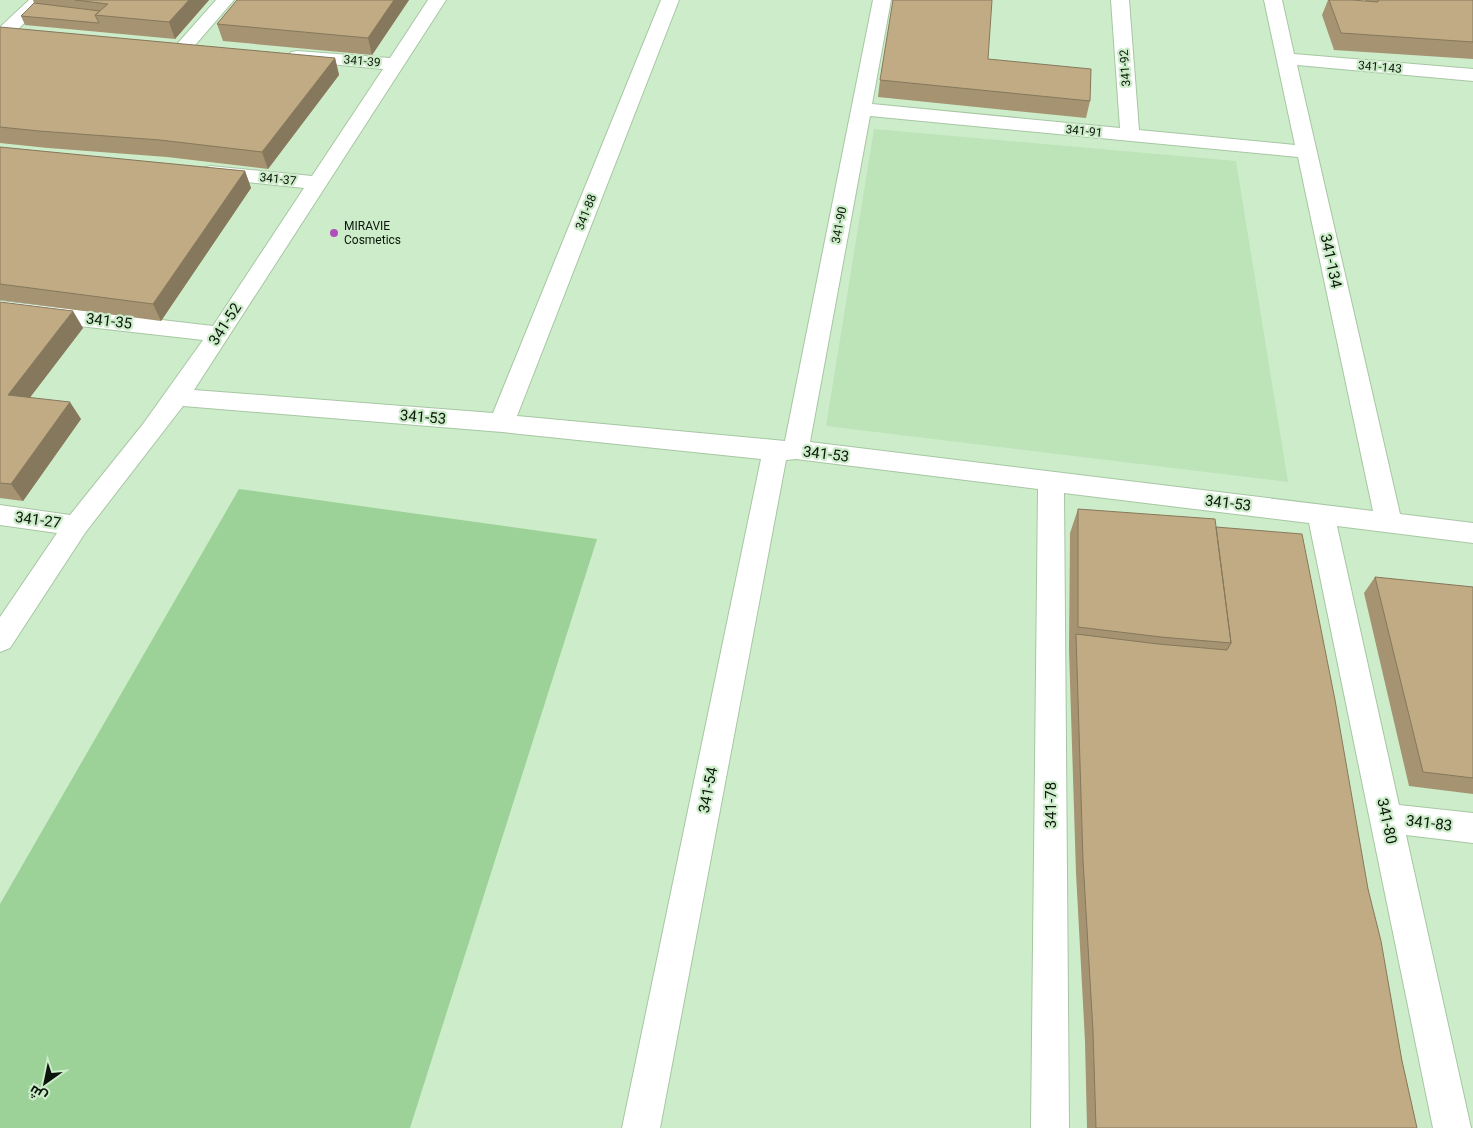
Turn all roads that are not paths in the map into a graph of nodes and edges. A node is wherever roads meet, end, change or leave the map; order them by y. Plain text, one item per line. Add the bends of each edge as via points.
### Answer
1 (39, 0) edge
2 (225, 0) edge
3 (437, 0) edge
4 (670, 0) edge
5 (882, 0) edge
6 (1120, 0) edge
7 (1273, 0) edge
8 (2, 32) edge
9 (24, 33) edge
10 (164, 45) edge
11 (184, 47) junction
12 (203, 48) edge
13 (280, 55) edge
14 (1286, 59) junction
15 (395, 64) junction
16 (1473, 75) edge
17 (861, 109) junction
18 (1130, 135) junction
19 (1307, 152) junction
20 (188, 170) edge
21 (317, 183) junction
22 (0, 309) edge
23 (218, 334) junction
24 (177, 397) junction
25 (502, 423) junction
26 (785, 451) junction
27 (1051, 482) junction
28 (0, 515) edge
29 (1322, 515) junction
30 (1389, 523) junction
31 (76, 526) junction
32 (1473, 534) edge
33 (0, 640) edge
34 (1386, 818) junction
35 (1473, 828) edge
36 (641, 1128) edge
37 (1050, 1128) edge
38 (1452, 1128) edge

1 - 8 street
2 - 11 street
3 - 15 street, 341-52
4 - 25 street, 341-88
5 - 17 street, 341-90
6 - 18 street, 341-92
7 - 14 street, 341-134
8 - 9 street
10 - 11 street
11 - 12 street
13 - 15 street, 341-39
14 - 16 street, 341-143
14 - 19 street, 341-134
15 - 21 street, 341-52
17 - 18 street, 341-91
17 - 26 street, 341-90
18 - 19 street, 341-91
19 - 30 street, 341-134
20 - 21 street, 341-37
21 - 23 street, 341-52
22 - 23 street, 341-35
23 - 24 street, 341-52
24 - 25 street, 341-53
24 - 31 street, 341-52
25 - 26 street, 341-53
26 - 27 street, 341-53
26 - 36 street, 341-54
27 - 29 street, 341-53
27 - 37 street, 341-78
28 - 31 street, 341-27
29 - 30 street, 341-53
29 - 34 street, 341-80
30 - 32 street, 341-53
31 - 33 street, 341-52
34 - 35 street, 341-83
34 - 38 street, 341-80

